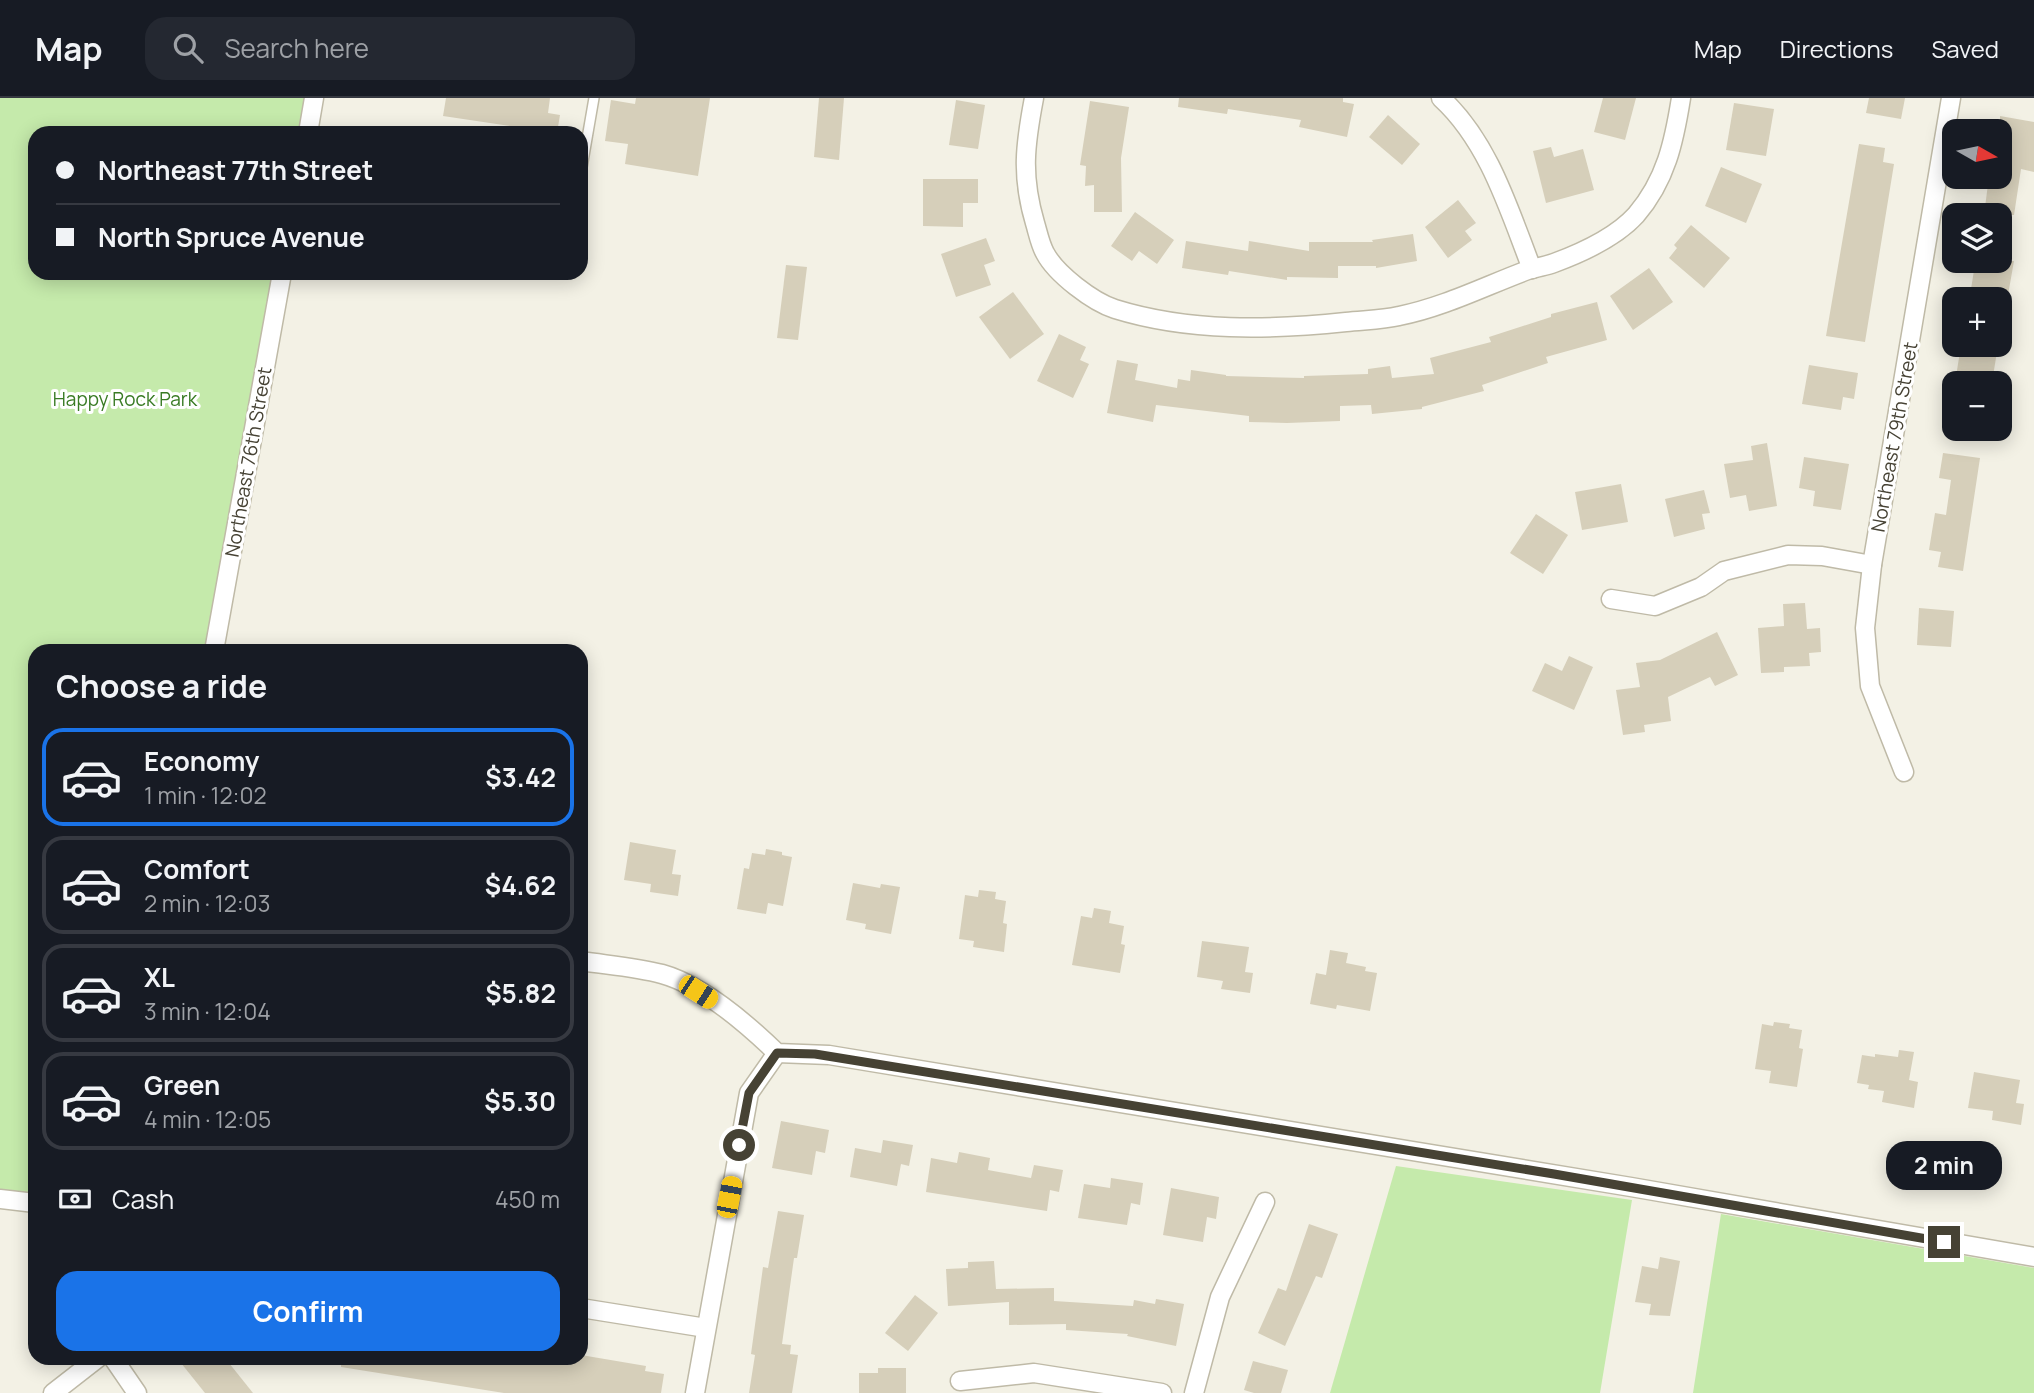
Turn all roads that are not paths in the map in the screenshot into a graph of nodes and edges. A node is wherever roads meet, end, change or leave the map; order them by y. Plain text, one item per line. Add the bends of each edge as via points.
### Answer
1 (314, 98) edge
2 (594, 98) edge
3 (1034, 98) edge
4 (1441, 98) edge
5 (1681, 98) edge
6 (1951, 98) edge
7 (309, 126) edge
8 (588, 133) edge
9 (1532, 269) junction
10 (281, 280) edge
11 (1872, 565) junction
12 (1611, 599) dead end
13 (215, 644) edge
14 (1904, 772) dead end
15 (588, 962) edge
16 (777, 1053) junction
17 (0, 1199) edge
18 (28, 1202) edge
19 (1265, 1202) dead end
20 (2034, 1257) edge
21 (588, 1309) edge
22 (706, 1328) junction
23 (89, 1365) edge
24 (118, 1365) edge
25 (960, 1381) dead end
26 (53, 1393) edge
27 (137, 1393) edge
28 (695, 1393) edge
29 (1163, 1393) edge
30 (1194, 1393) edge

1 - 7 street
2 - 8 lane
3 - 9 street via 1025,148 1026,194 1038,234 1046,255 1070,281 1114,309 1243,329 1314,326 1397,317 1447,303
4 - 9 street via 1472,136 1501,187
5 - 9 street via 1666,167 1635,216 1605,238
6 - 11 street, Northeast 79th Street
10 - 13 street, Northeast 76th Street
11 - 12 street via 1788,555 1724,572 1655,606
11 - 14 street, Northeast 79th Street via 1865,628 1870,687
15 - 16 street via 662,974 683,982 745,1023
16 - 20 street via 848,1058
16 - 22 street via 749,1093
17 - 18 street
19 - 30 street via 1220,1297
21 - 22 street
22 - 28 street
23 - 26 street
24 - 27 street
25 - 29 street via 1034,1373

